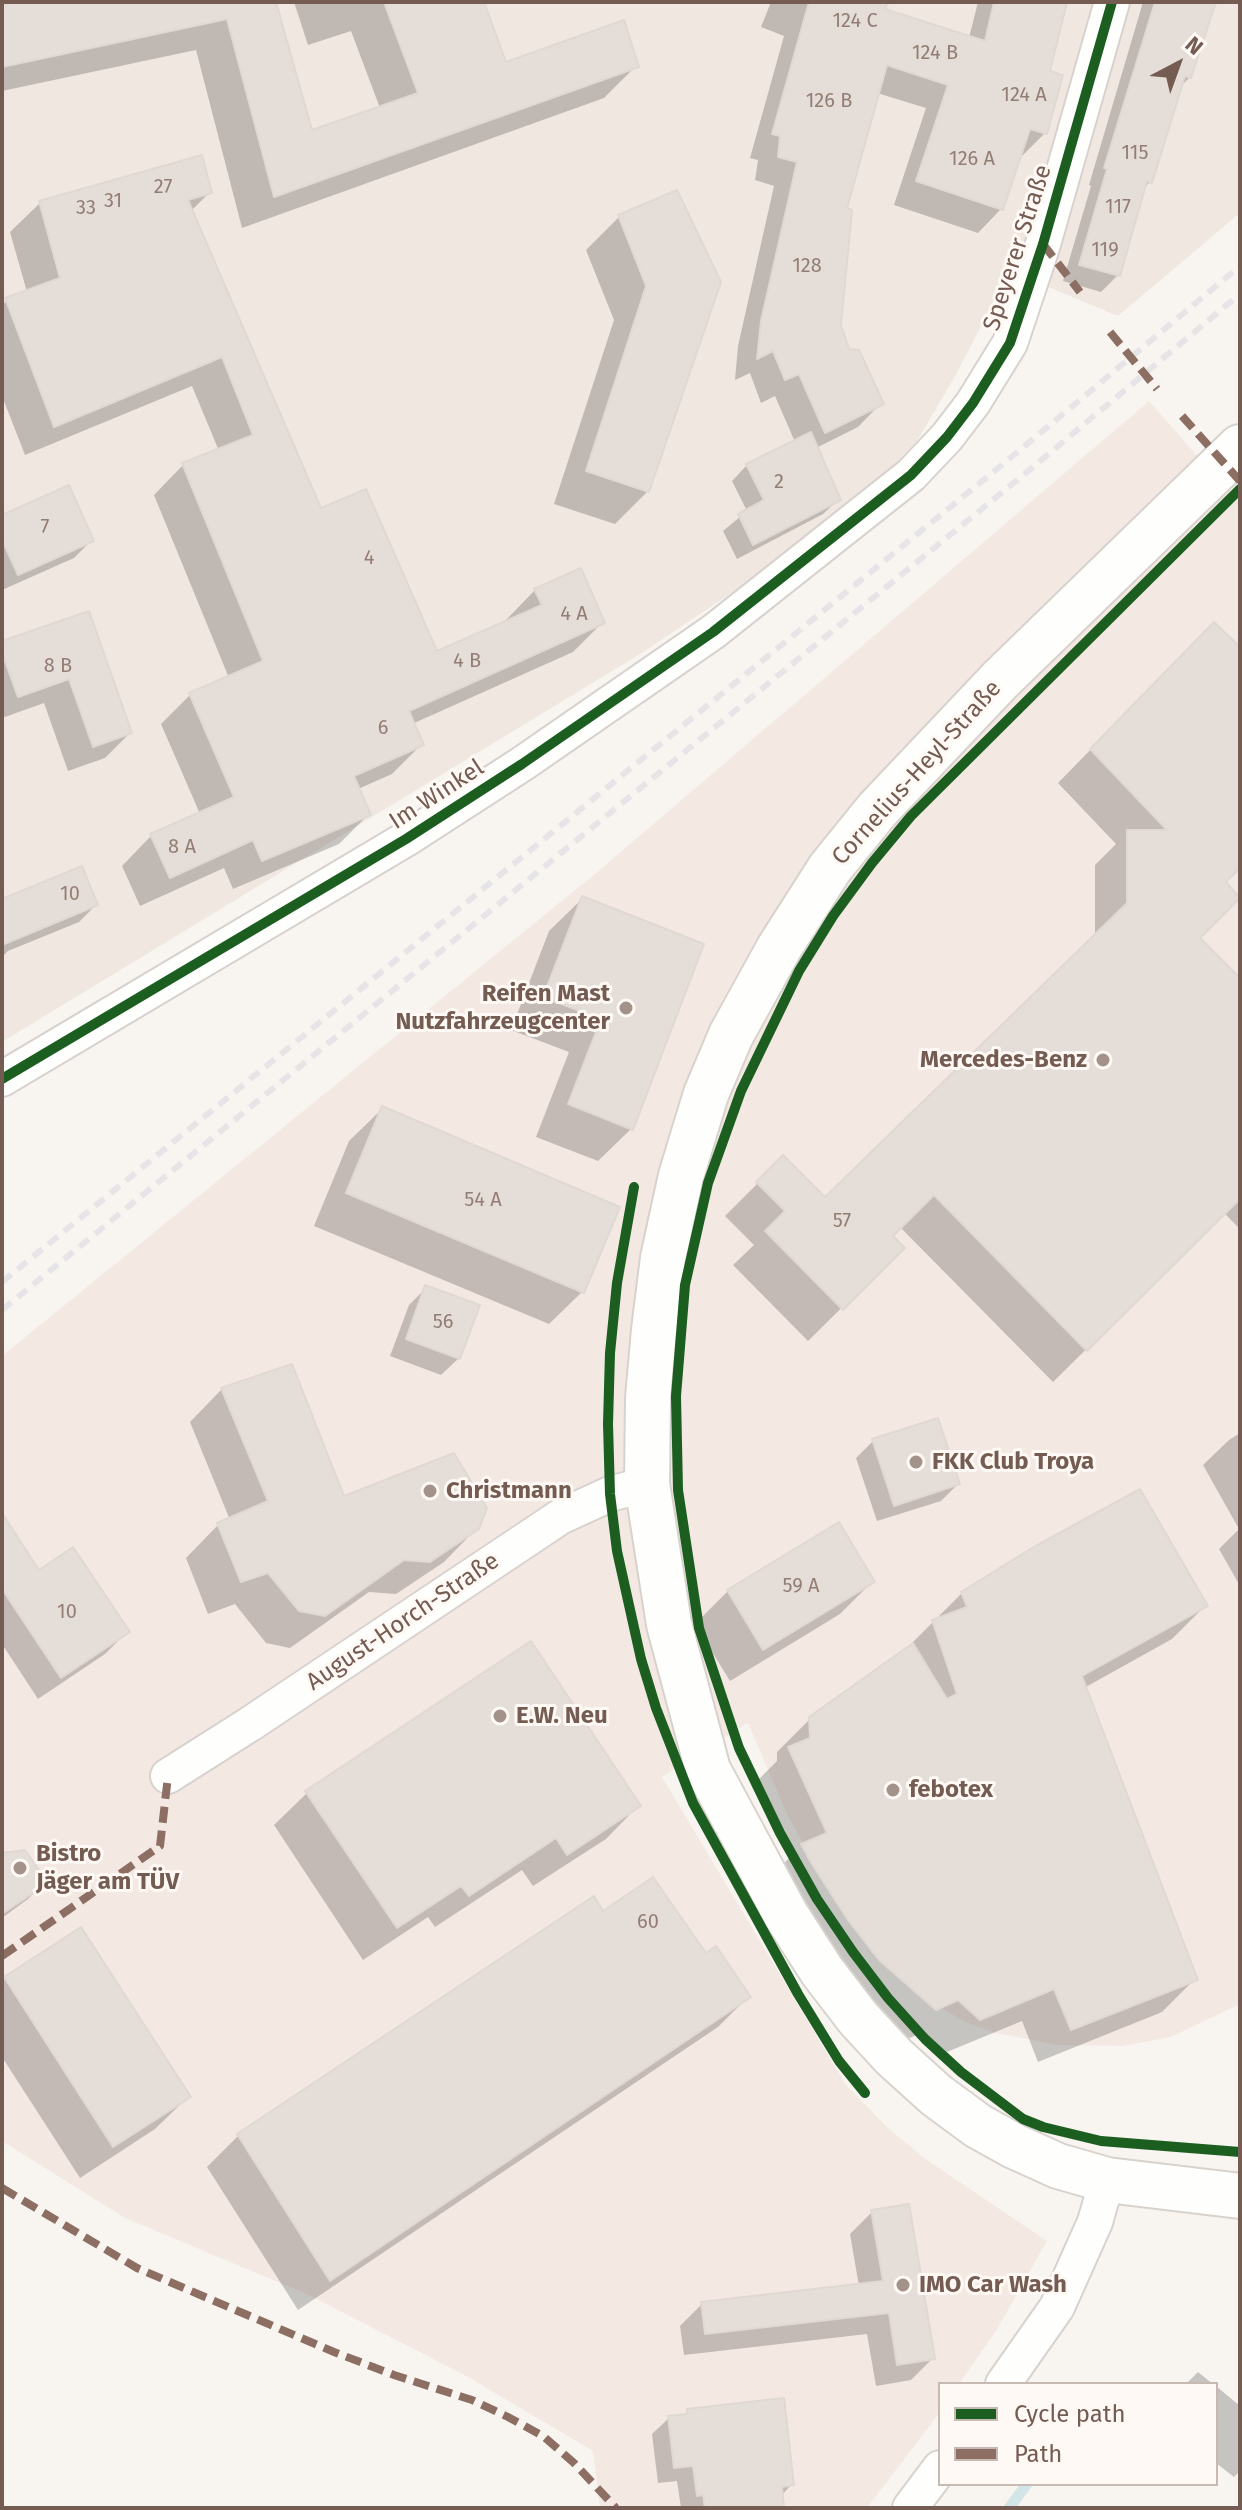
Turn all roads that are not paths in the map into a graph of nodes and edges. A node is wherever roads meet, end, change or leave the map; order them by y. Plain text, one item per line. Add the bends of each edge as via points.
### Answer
1 (1112, 2) edge
2 (1240, 447) edge
3 (871, 508) joint
4 (2, 1079) edge
5 (647, 1484) junction
6 (168, 1776) dead end
7 (1107, 2180) junction
8 (1240, 2196) edge
9 (1004, 2382) edge
10 (938, 2471) edge
11 (910, 2508) edge

1 - 3 street, Speyerer Straße via 1010,343 947,437
2 - 5 main road, Cornelius-Heyl-Straße via 895,790 830,868 779,948 731,1035 681,1176 654,1330
3 - 4 street, Im Winkel via 713,632 522,764 406,839
5 - 6 street, August-Horch-Straße via 560,1517
5 - 7 main road, Cornelius-Heyl-Straße via 669,1624 708,1770 822,1971 894,2057 978,2126 1058,2166
7 - 8 main road, Cornelius-Heyl-Straße
7 - 9 street via 1095,2222 1057,2307
10 - 11 street

